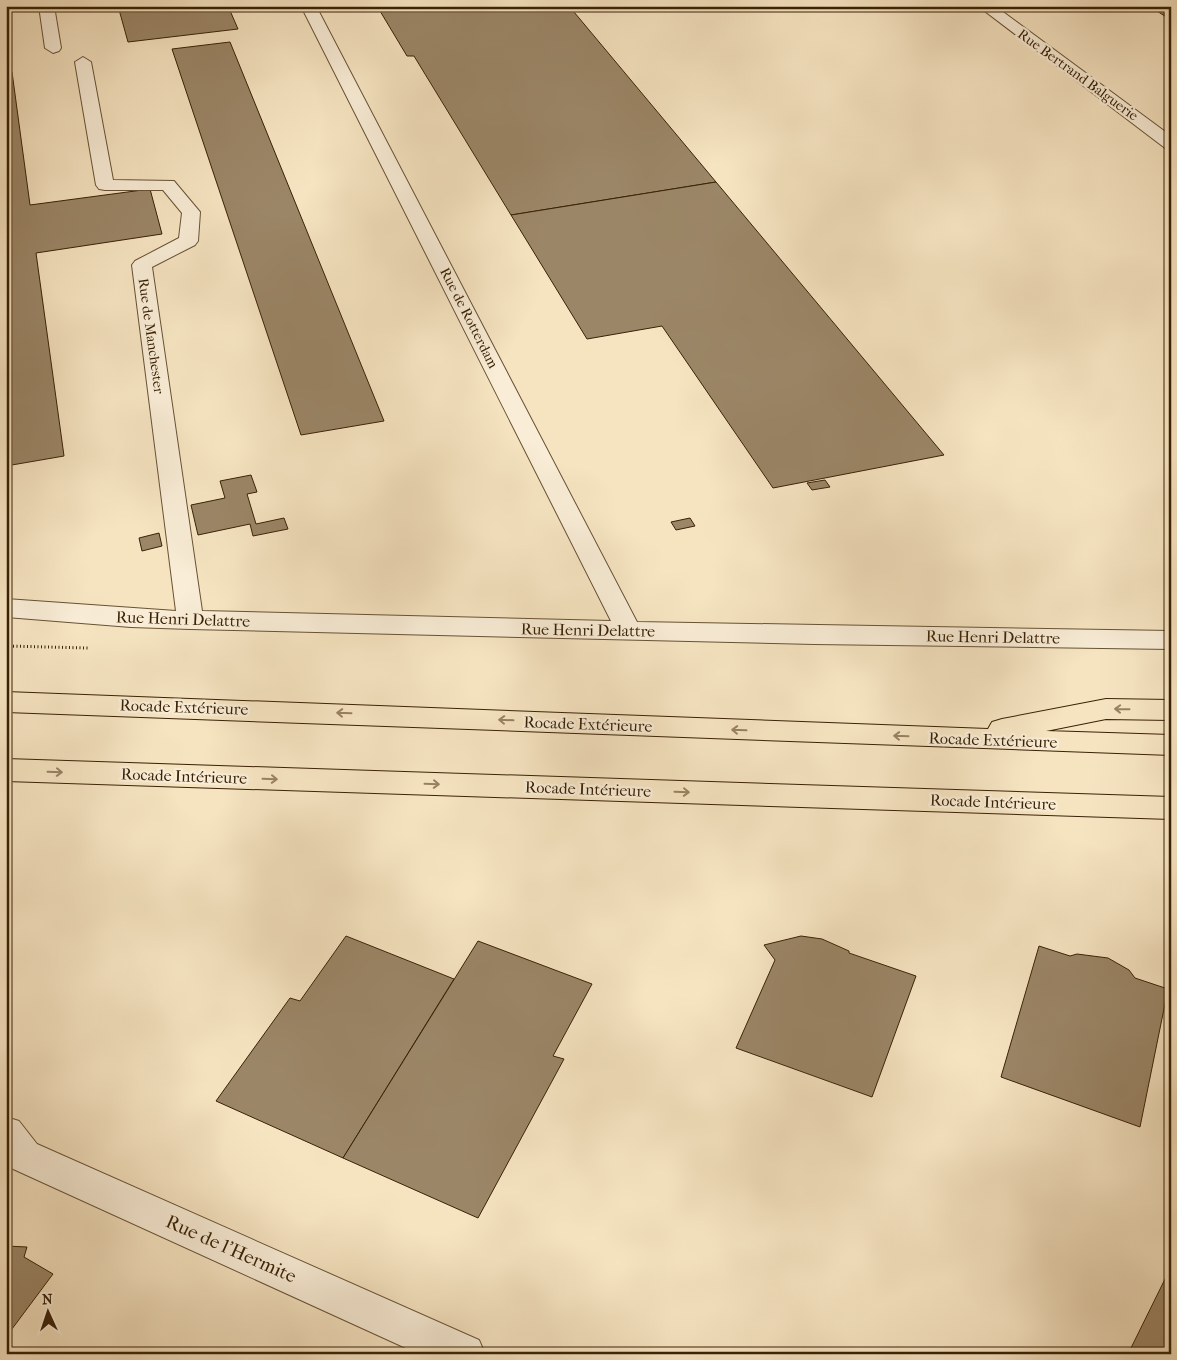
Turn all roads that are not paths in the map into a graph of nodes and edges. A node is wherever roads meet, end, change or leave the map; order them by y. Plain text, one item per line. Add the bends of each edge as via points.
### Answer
1 (46, 6) edge
2 (308, 6) edge
3 (985, 6) edge
4 (53, 48) dead end
5 (83, 62) dead end
6 (1171, 144) edge
7 (6, 608) edge
8 (190, 620) junction
9 (630, 630) junction
10 (1171, 640) edge
11 (6, 702) edge
12 (1171, 710) edge
13 (950, 738) junction
14 (1171, 745) edge
15 (6, 770) edge
16 (1171, 808) edge
17 (6, 1132) edge
18 (465, 1354) edge

1 - 4 street
2 - 9 street, Rue de Rotterdam
3 - 6 street, Rue Bertrand Balguerie
5 - 8 street, Rue de Manchester via 105,185 168,185 191,212 188,241 142,265
7 - 8 street, Rue Henri Delattre
8 - 9 street, Rue Henri Delattre
9 - 10 street, Rue Henri Delattre
13 -> 11 highway, Rocade Extérieure
12 -> 13 highway via 1106,709
13 - 14 highway, Rocade Extérieure
15 -> 16 highway, Rocade Intérieure
17 - 18 street, Rue de l'Hermite via 24,1156

